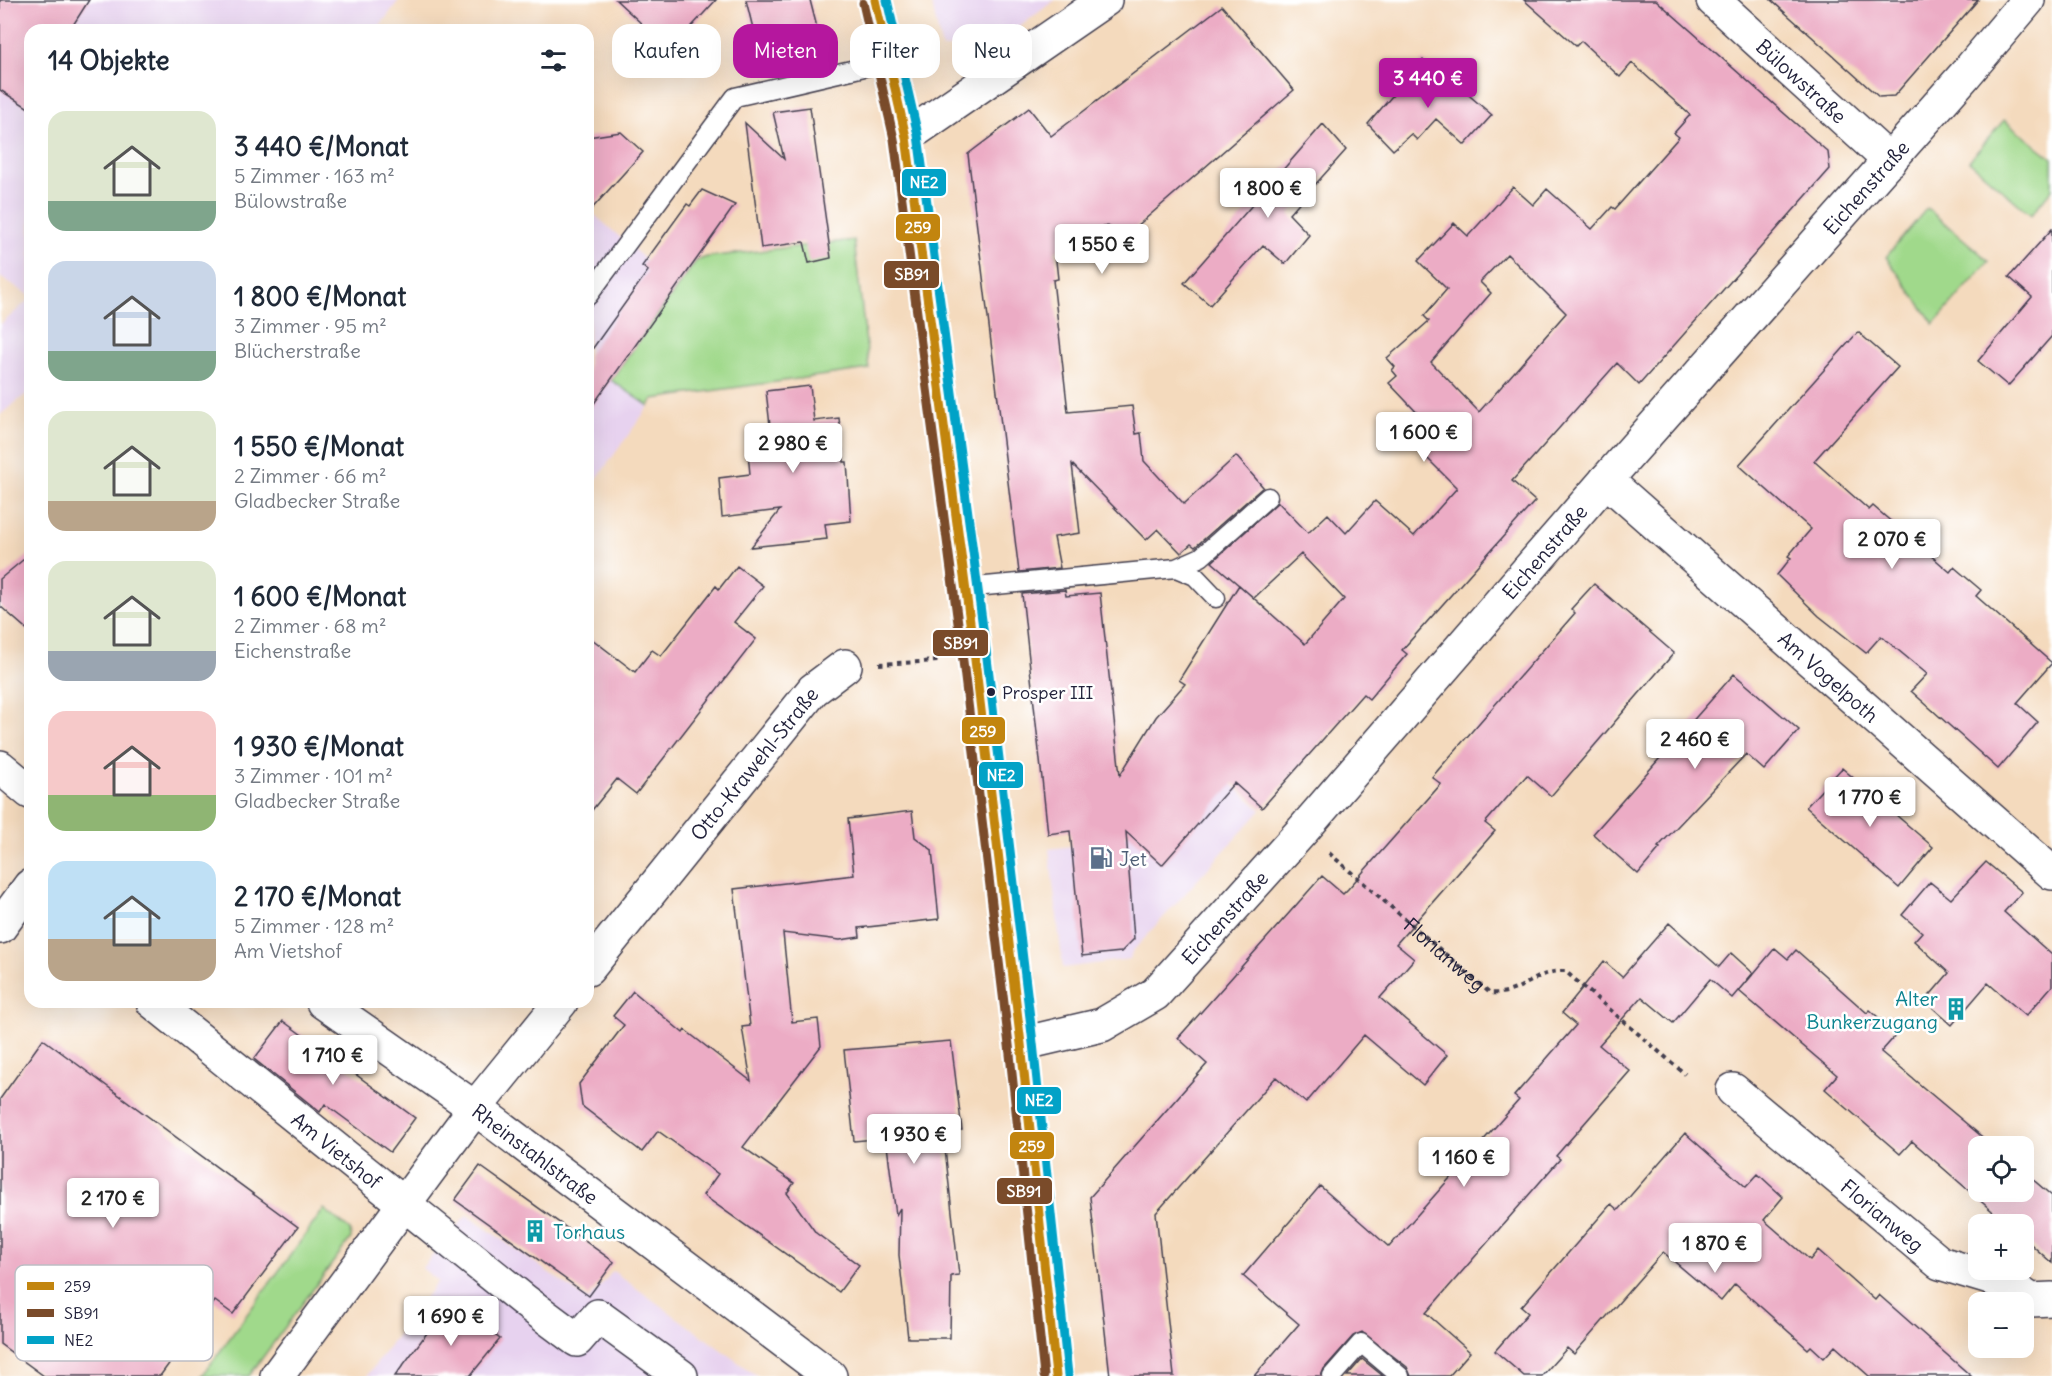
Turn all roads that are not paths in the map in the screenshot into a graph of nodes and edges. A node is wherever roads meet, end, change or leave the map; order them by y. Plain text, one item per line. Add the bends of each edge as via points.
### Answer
1 (875, 0) edge
2 (1105, 0) edge
3 (1713, 0) edge
4 (2028, 0) edge
5 (881, 24) edge
6 (850, 70) edge
7 (894, 78) edge
8 (906, 138) junction
9 (1890, 161) junction
10 (594, 288) edge
11 (1606, 480) junction
12 (1268, 497) dead end
13 (1176, 568) junction
14 (966, 588) junction
15 (1216, 598) dead end
16 (845, 666) road end
17 (0, 767) edge
18 (24, 787) edge
19 (2052, 873) edge
20 (20, 892) edge
21 (0, 927) edge
22 (594, 962) edge
23 (161, 1008) edge
24 (332, 1008) edge
25 (556, 1008) edge
26 (1021, 1044) junction
27 (1732, 1090) dead end
28 (475, 1108) junction
29 (407, 1204) junction
30 (2052, 1299) edge
31 (277, 1376) edge
32 (681, 1376) edge
33 (830, 1376) edge
34 (1056, 1376) edge
35 (1332, 1376) edge
36 (1400, 1376) edge

1 - 5 main road
2 - 8 street
3 - 9 street, Bülowstraße
4 - 9 street, Eichenstraße
6 - 10 lane via 735,97
7 - 8 main road
8 - 14 main road
9 - 11 street, Eichenstraße
11 - 19 street, Am Vogelpoth
11 - 26 street, Eichenstraße via 1303,830 1155,994 1102,1025
12 - 13 lane via 1201,557
13 - 14 lane
13 - 15 lane via 1195,576
14 - 26 main road
16 - 22 street, Otto-Krawehl-Straße via 813,690
17 - 18 street
20 - 21 street
23 - 29 street, Am Vietshof
24 - 28 street, Rheinstahlstraße
25 - 28 street
26 - 34 main road
27 - 30 street, Florianweg via 1940,1263 2002,1282 2031,1300
28 - 29 street
28 - 33 street, Rheinstahlstraße
29 - 31 street
29 - 32 street, Am Vietshof via 577,1340 598,1317
35 - 36 lane via 1361,1343

